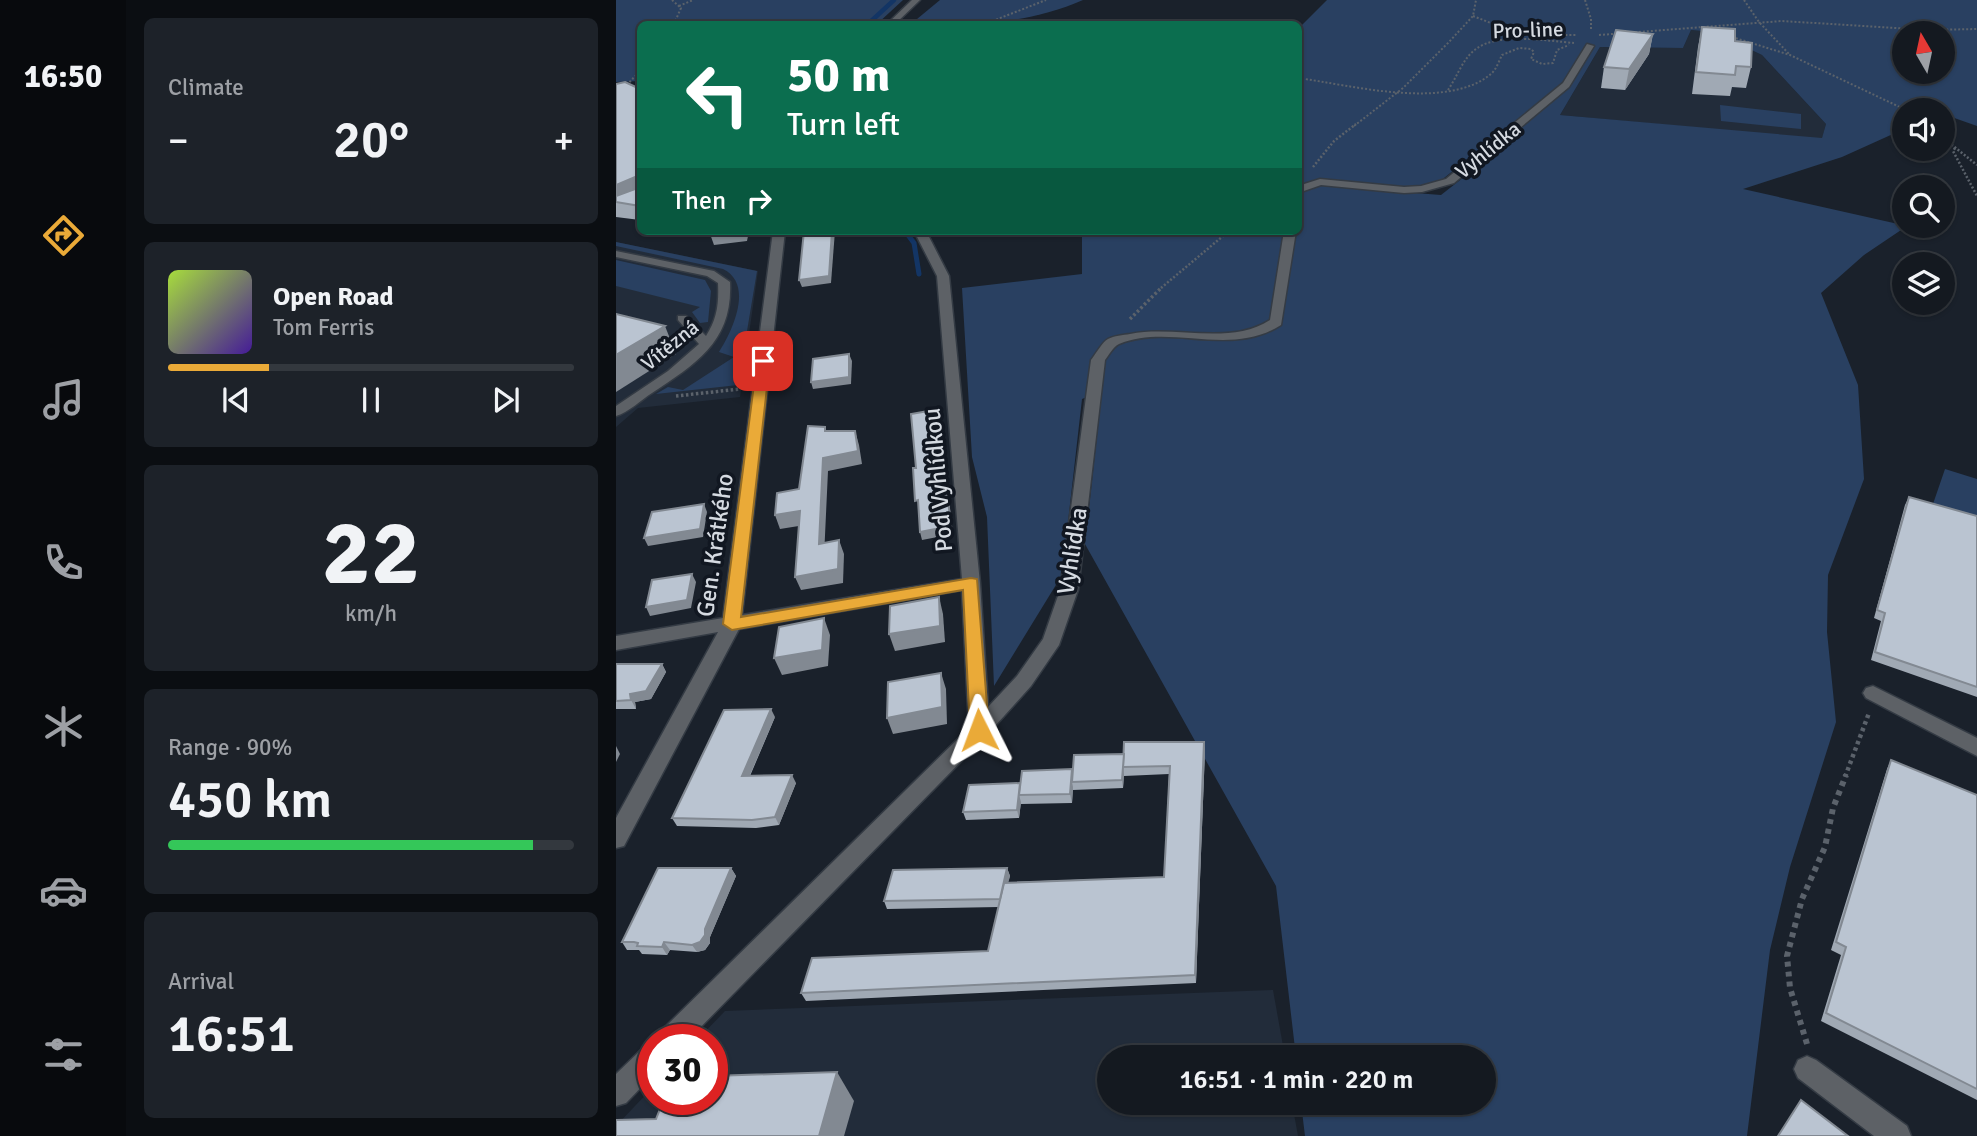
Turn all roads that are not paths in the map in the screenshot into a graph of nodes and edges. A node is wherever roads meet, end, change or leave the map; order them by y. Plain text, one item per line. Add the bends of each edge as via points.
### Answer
1 (916, 0) edge
2 (894, 21) edge
3 (1590, 43) road end
4 (1302, 188) edge
5 (779, 235) edge
6 (922, 235) edge
7 (1289, 235) edge
8 (616, 254) edge
9 (682, 318) dead end
10 (707, 345) junction
11 (616, 412) edge
12 (971, 583) junction
13 (732, 624) junction
14 (616, 643) edge
15 (1873, 693) road end
16 (979, 730) junction
17 (1977, 748) edge
18 (616, 839) edge
19 (686, 1024) edge
20 (1807, 1069) road end
21 (637, 1072) edge
22 (616, 1093) edge
23 (1897, 1136) edge

1 - 2 street
3 - 4 street, Vyhlídka via 1566,85 1450,181 1422,189 1320,182
5 - 13 street, Gen. Krátkého
6 - 12 street, Pod Vyhlídkou via 943,276
7 - 16 street, Vyhlídka via 1276,322 1265,332 1151,335 1112,342 1098,360 1069,590 1052,640 1024,681
8 - 10 lane, Vítězná via 724,282 724,319
9 - 10 lane
10 - 11 lane, Vítězná
12 - 13 street
12 - 16 street, Pod Vyhlídkou
13 - 14 street
13 - 18 street, Gen. Krátkého
15 - 17 street
16 - 19 street, Vyhlídka
20 - 23 street
21 - 22 street

